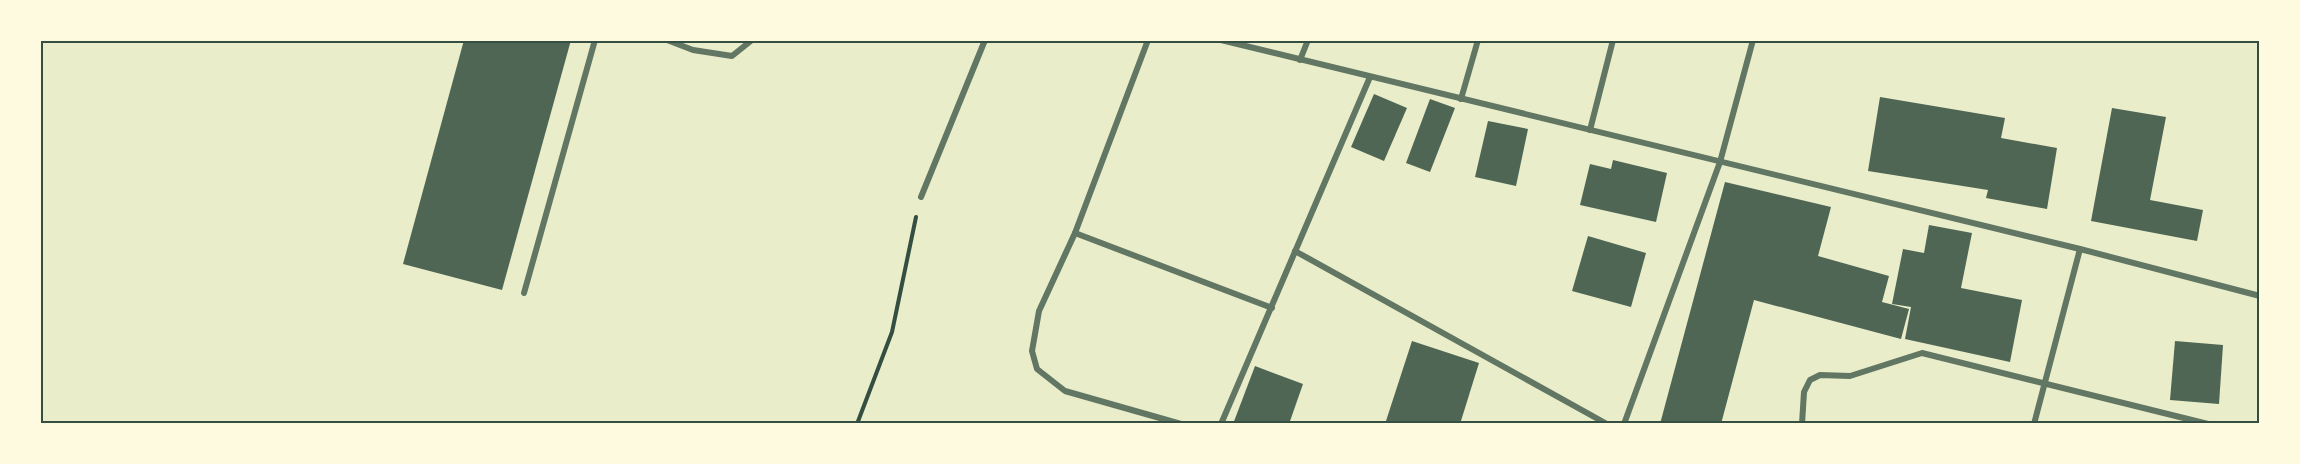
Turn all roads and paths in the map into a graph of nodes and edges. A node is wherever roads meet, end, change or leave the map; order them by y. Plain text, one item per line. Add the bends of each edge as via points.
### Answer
1 (595, 40) edge
2 (667, 40) edge
3 (752, 40) edge
4 (985, 40) edge
5 (1148, 40) edge
6 (1221, 40) edge
7 (1308, 40) edge
8 (1478, 40) edge
9 (1613, 40) edge
10 (1753, 40) edge
11 (1300, 60) junction
12 (1371, 77) junction
13 (1461, 99) junction
14 (1590, 130) junction
15 (1720, 162) junction
16 (921, 197) joint
17 (1075, 233) junction
18 (2080, 249) junction
19 (1295, 250) junction
20 (524, 293) dead end
21 (2259, 296) edge
22 (1272, 308) junction
23 (2046, 384) junction
24 (856, 423) edge
25 (1181, 423) edge
26 (1221, 423) edge
27 (1608, 423) edge
28 (1624, 423) edge
29 (1802, 423) edge
30 (2034, 423) edge
31 (2208, 423) edge

1 - 20 street
2 - 3 street via 693,50 732,56
4 - 16 street
5 - 17 street
6 - 11 street
7 - 11 street
8 - 13 street
9 - 14 street
10 - 15 street
11 - 12 street
12 - 13 street
12 - 19 street
13 - 14 street
14 - 15 street
15 - 18 street
15 - 28 street
16 - 24 path via 891,332
17 - 22 street
17 - 25 street via 1037,317 1032,351 1037,369 1065,391
18 - 21 street
18 - 23 street
19 - 22 street
19 - 27 street
22 - 26 street
23 - 29 street via 1922,353 1850,376 1820,375 1810,380 1803,392
23 - 30 street
23 - 31 street

